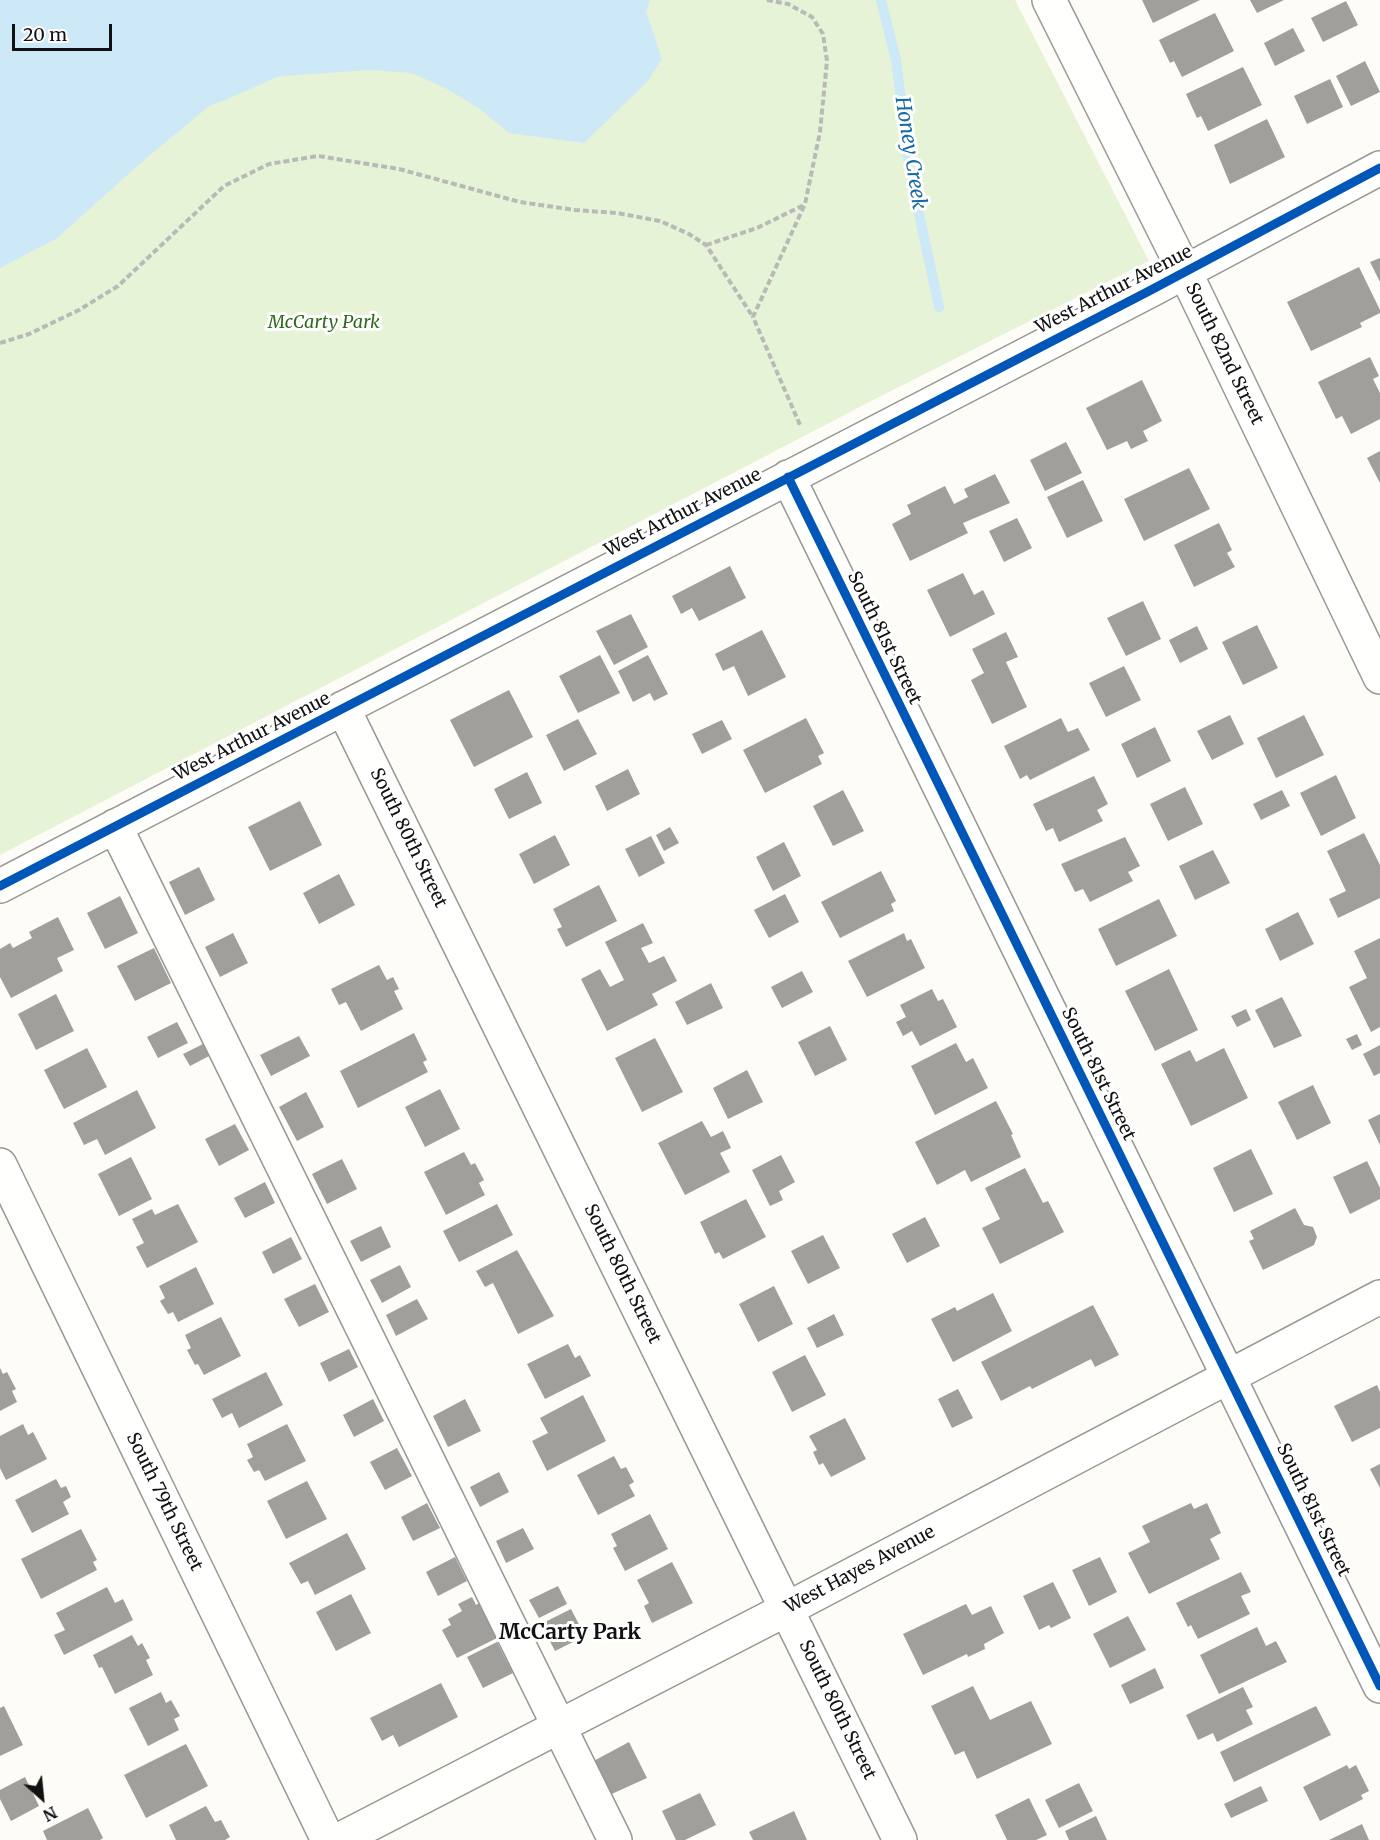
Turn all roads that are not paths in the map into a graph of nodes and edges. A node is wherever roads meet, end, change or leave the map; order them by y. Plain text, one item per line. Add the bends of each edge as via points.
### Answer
1 (1049, 0) edge
2 (1380, 168) edge
3 (1185, 272) junction
4 (788, 477) junction
5 (1380, 676) edge
6 (344, 708) junction
7 (115, 826) junction
8 (0, 886) edge
9 (0, 1165) edge
10 (1380, 1298) edge
11 (1229, 1377) junction
12 (787, 1609) junction
13 (1380, 1686) edge
14 (559, 1726) junction
15 (328, 1840) edge
16 (339, 1840) edge
17 (615, 1840) edge
18 (900, 1840) edge

1 - 3 street, South 82nd Street
2 - 3 street, West Arthur Avenue
3 - 4 street, West Arthur Avenue
3 - 5 street, South 82nd Street
4 - 6 street, West Arthur Avenue
4 - 11 street, South 81st Street
6 - 7 street, West Arthur Avenue
6 - 12 street, South 80th Street
7 - 8 street, West Arthur Avenue
7 - 14 street
9 - 15 street, South 79th Street
10 - 11 street, West Hayes Avenue
11 - 12 street, West Hayes Avenue
11 - 13 street, South 81st Street
12 - 14 street, West Hayes Avenue
12 - 18 street, South 80th Street
14 - 16 street, West Hayes Avenue
14 - 17 street

